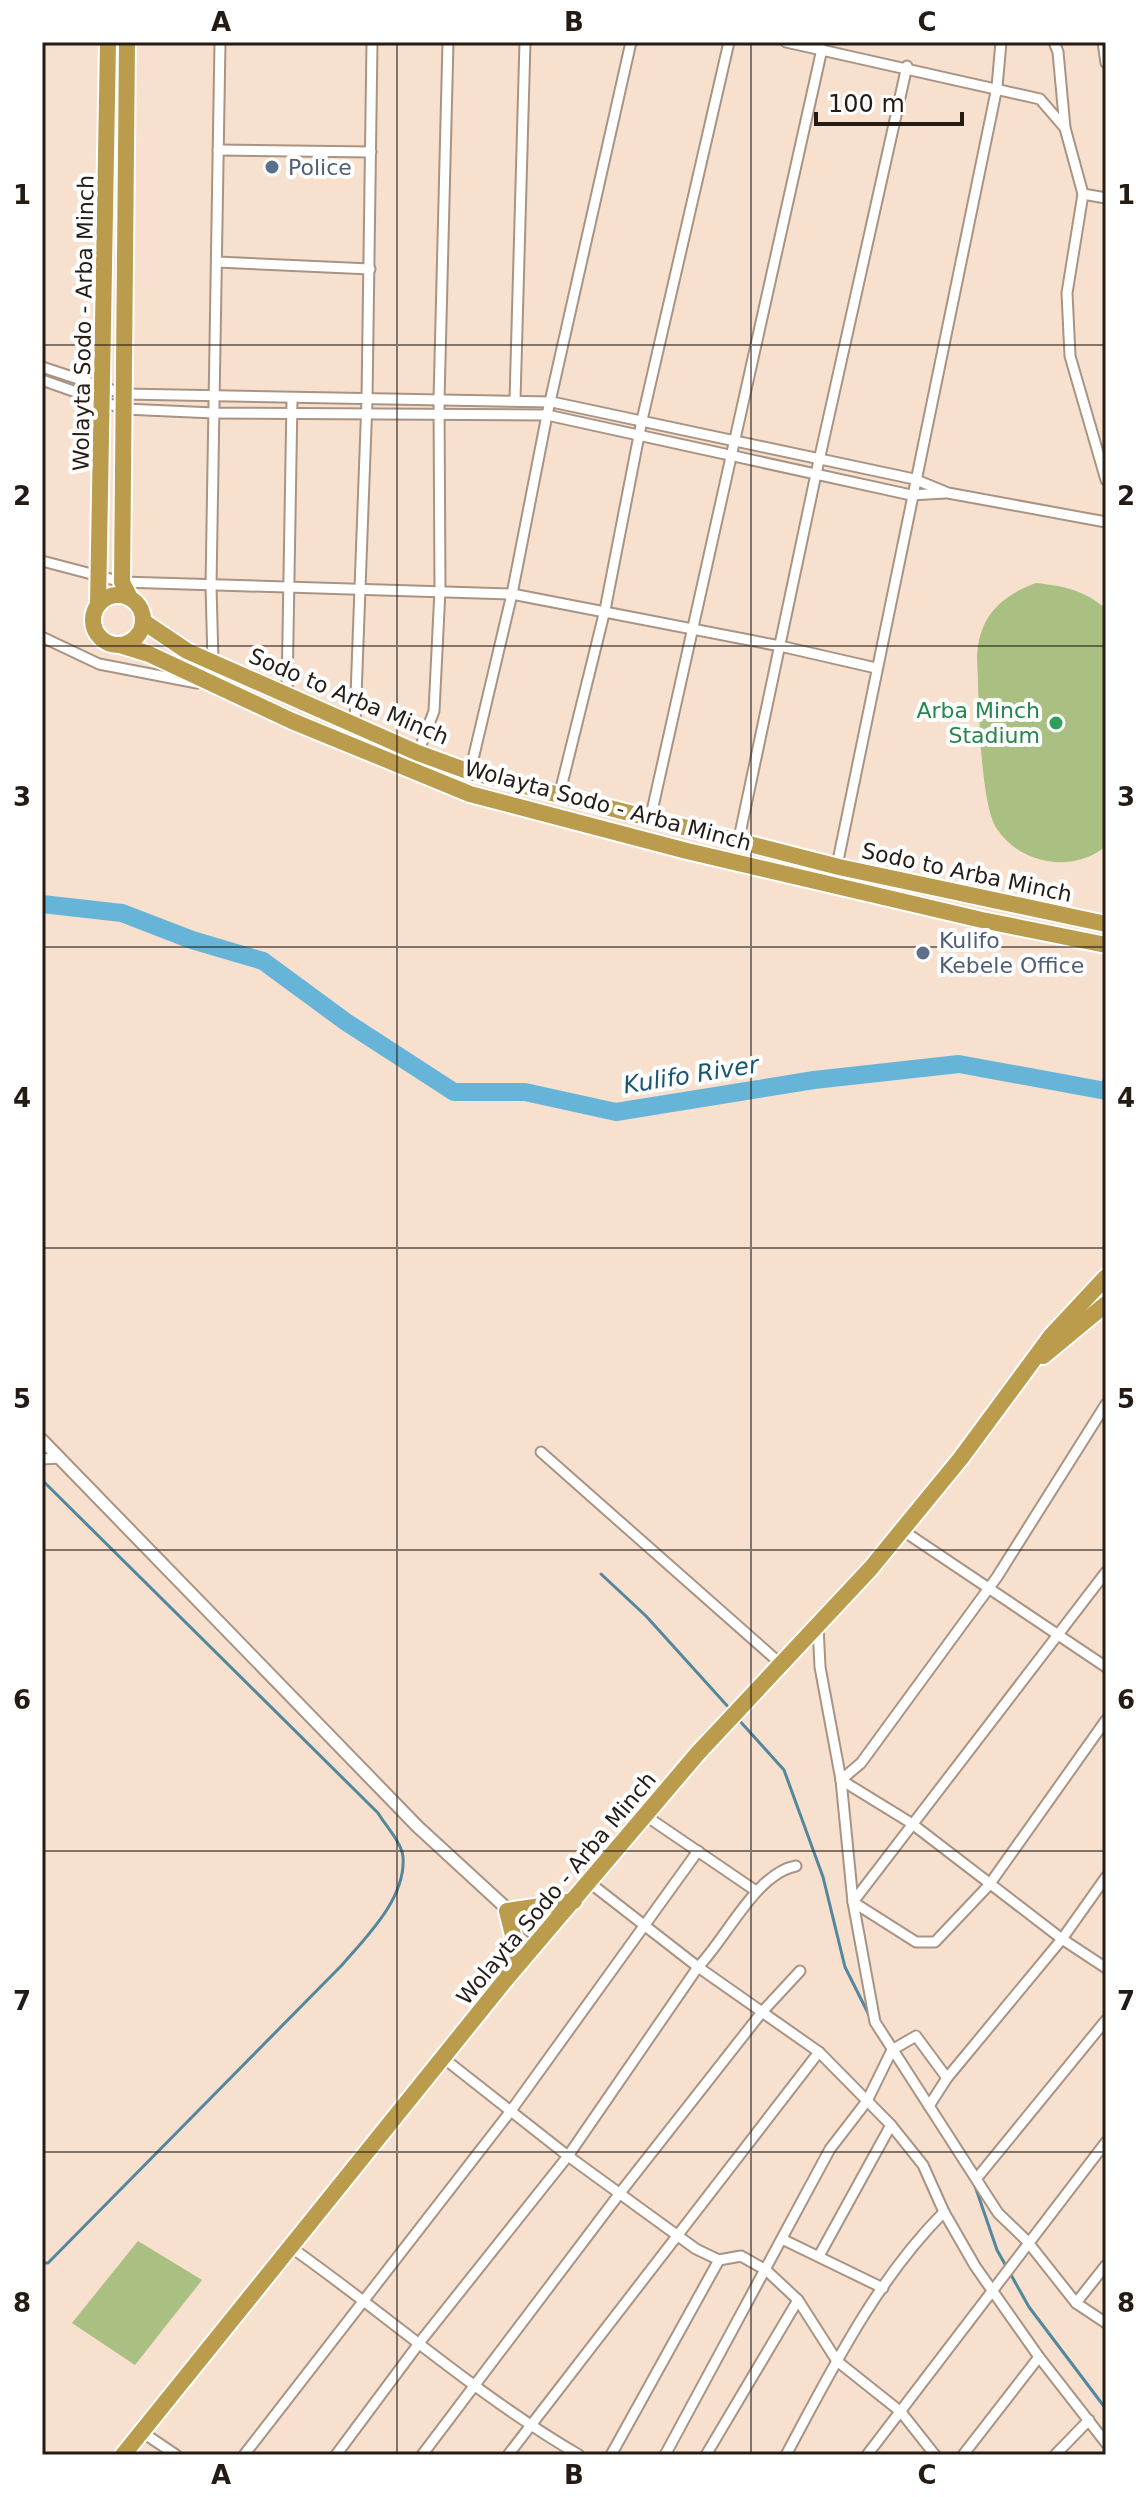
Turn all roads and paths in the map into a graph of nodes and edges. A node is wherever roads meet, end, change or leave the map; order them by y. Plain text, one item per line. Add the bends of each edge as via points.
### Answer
1 (108, 42) edge
2 (127, 42) edge
3 (220, 42) edge
4 (372, 42) edge
5 (448, 42) edge
6 (525, 42) edge
7 (631, 42) edge
8 (729, 42) edge
9 (786, 42) edge
10 (1001, 42) edge
11 (1054, 42) edge
12 (1103, 42) edge
13 (822, 49) junction
14 (1106, 63) edge
15 (907, 66) junction
16 (997, 87) junction
17 (1065, 128) junction
18 (218, 150) junction
19 (371, 152) junction
20 (1083, 194) junction
21 (1106, 198) edge
22 (217, 262) junction
23 (370, 269) junction
24 (42, 367) edge
25 (42, 380) edge
26 (104, 396) junction
27 (215, 397) junction
28 (292, 399) junction
29 (367, 400) junction
30 (439, 400) junction
31 (515, 400) junction
32 (124, 402) junction
33 (552, 402) junction
34 (214, 413) junction
35 (292, 414) junction
36 (439, 414) junction
37 (366, 415) junction
38 (547, 415) junction
39 (642, 420) junction
40 (639, 434) junction
41 (732, 440) junction
42 (729, 455) junction
43 (819, 460) junction
44 (816, 474) junction
45 (914, 479) junction
46 (1106, 480) edge
47 (948, 493) junction
48 (911, 495) junction
49 (1106, 522) edge
50 (42, 561) edge
51 (100, 578) junction
52 (122, 582) junction
53 (211, 586) junction
54 (287, 589) junction
55 (361, 590) junction
56 (440, 590) junction
57 (512, 594) junction
58 (130, 598) junction
59 (98, 605) junction
60 (605, 610) junction
61 (144, 622) junction
62 (692, 628) junction
63 (42, 637) edge
64 (120, 645) junction
65 (780, 646) junction
66 (213, 661) junction
67 (876, 668) junction
68 (209, 684) junction
69 (287, 694) junction
70 (355, 723) junction
71 (413, 750) junction
72 (398, 766) junction
73 (470, 772) junction
74 (559, 796) junction
75 (650, 820) junction
76 (738, 843) junction
77 (839, 867) junction
78 (833, 885) junction
79 (986, 900) junction
80 (982, 920) junction
81 (1106, 924) edge
82 (1106, 945) edge
83 (1106, 1277) edge
84 (1106, 1304) edge
85 (1035, 1361) junction
86 (1106, 1404) edge
87 (42, 1440) edge
88 (541, 1452) dead end
89 (60, 1458) junction
90 (42, 1459) edge
91 (902, 1530) junction
92 (1106, 1572) edge
93 (989, 1587) junction
94 (818, 1626) junction
95 (1061, 1634) junction
96 (782, 1665) junction
97 (1106, 1667) edge
98 (1106, 1720) edge
99 (841, 1780) junction
100 (646, 1816) junction
101 (911, 1823) junction
102 (698, 1851) junction
103 (796, 1866) dead end
104 (1106, 1877) edge
105 (590, 1883) junction
106 (989, 1885) junction
107 (756, 1891) junction
108 (574, 1901) junction
109 (853, 1902) junction
110 (507, 1911) junction
111 (647, 1926) junction
112 (1062, 1939) junction
113 (541, 1940) junction
114 (698, 1967) junction
115 (1106, 1968) edge
116 (800, 1971) dead end
117 (506, 1979) junction
118 (762, 2012) junction
119 (1106, 2020) edge
120 (892, 2050) junction
121 (819, 2052) junction
122 (442, 2057) junction
123 (947, 2078) junction
124 (867, 2101) junction
125 (929, 2106) junction
126 (510, 2112) junction
127 (891, 2125) junction
128 (1106, 2142) edge
129 (568, 2156) junction
130 (977, 2178) junction
131 (620, 2193) junction
132 (944, 2212) junction
133 (678, 2235) junction
134 (784, 2240) junction
135 (1027, 2241) junction
136 (289, 2246) junction
137 (820, 2254) junction
138 (719, 2260) junction
139 (1106, 2265) edge
140 (766, 2270) junction
141 (883, 2288) junction
142 (993, 2289) junction
143 (365, 2299) junction
144 (798, 2300) junction
145 (1076, 2303) junction
146 (1106, 2323) edge
147 (420, 2342) junction
148 (1039, 2357) junction
149 (837, 2361) junction
150 (474, 2385) junction
151 (901, 2412) junction
152 (1089, 2420) junction
153 (531, 2425) junction
154 (142, 2432) junction
155 (1106, 2443) edge
156 (123, 2455) edge
157 (176, 2455) edge
158 (244, 2455) edge
159 (336, 2455) edge
160 (422, 2455) edge
161 (508, 2455) edge
162 (579, 2455) edge
163 (614, 2455) edge
164 (665, 2455) edge
165 (706, 2455) edge
166 (786, 2455) edge
167 (867, 2455) edge
168 (935, 2455) edge
169 (963, 2455) edge
170 (1055, 2455) edge

1 - 26 highway, Wolayta Sodo - Arba Minch
2 - 32 highway, Wolayta Sodo - Arba Minch
3 - 18 street
4 - 19 street
5 - 30 street
6 - 31 street
7 - 33 street
8 - 39 street
9 - 13 street
10 - 16 street
11 - 17 street
12 - 14 street
13 - 15 street
13 - 41 street
15 - 16 street
15 - 43 street
16 - 17 street via 1047,102
16 - 45 street
17 - 20 street
18 - 19 street
18 - 22 street
19 - 23 street
20 - 21 street
20 - 46 street via 1067,293 1070,356
22 - 23 street
22 - 27 street
23 - 29 street
24 - 26 street
25 - 26 street
26 - 32 street
26 - 32 street
26 - 51 highway, Wolayta Sodo - Arba Minch
27 - 28 street
27 - 32 street
27 - 34 street
28 - 29 street
28 - 35 street
29 - 30 street
29 - 37 street
30 - 31 street
30 - 36 street
31 - 33 street
32 - 34 street
32 - 52 highway, Wolayta Sodo - Arba Minch
33 - 38 street
33 - 39 street
34 - 35 street
34 - 53 street
35 - 37 street
35 - 54 street
36 - 37 street
36 - 38 street
36 - 56 street
37 - 55 street
38 - 40 street
38 - 57 street
39 - 40 street
39 - 41 street
40 - 42 street
40 - 60 street
41 - 42 street
41 - 43 street
42 - 44 street
42 - 62 street
43 - 44 street
43 - 45 street
44 - 48 street
44 - 65 street
45 - 47 street
45 - 48 street
47 - 48 street
47 - 49 street
48 - 67 street
50 - 51 street
51 - 52 street
51 - 59 highway, Wolayta Sodo - Arba Minch
52 - 53 street
52 - 58 highway
53 - 54 street
53 - 66 street
54 - 55 street
54 - 69 street
55 - 56 street
55 - 70 street
56 - 57 street
56 - 71 street via 434,711
57 - 60 street
57 - 73 street
58 - 59 highway via 113,596
58 - 61 highway
59 - 64 highway, Wolayta Sodo - Arba Minch via 92,619 96,633 107,643
60 - 62 street
60 - 74 street
61 - 64 highway via 137,638
61 - 66 highway, Sodo to Arba Minch via 160,637
62 - 65 street
62 - 75 street
63 - 68 street via 126,672
64 - 68 highway, Wolayta Sodo - Arba Minch
65 - 67 street
65 - 76 street
66 - 69 highway, Sodo to Arba Minch
67 - 77 street
68 - 72 highway, Wolayta Sodo - Arba Minch
69 - 70 highway, Sodo to Arba Minch
70 - 71 highway, Sodo to Arba Minch
71 - 72 highway
71 - 73 highway, Sodo to Arba Minch
72 - 78 highway, Wolayta Sodo - Arba Minch via 470,794
73 - 74 highway, Sodo to Arba Minch
74 - 75 highway, Sodo to Arba Minch
75 - 76 highway, Sodo to Arba Minch
76 - 77 highway, Sodo to Arba Minch
77 - 78 street
77 - 79 highway, Sodo to Arba Minch
78 - 80 highway, Wolayta Sodo - Arba Minch
79 - 80 highway
79 - 81 highway, Sodo to Arba Minch
80 - 82 highway, Wolayta Sodo - Arba Minch
83 - 85 highway, Wolayta Sodo - Arba Minch
84 - 85 highway, Wolayta Sodo - Arba Minch
85 - 91 highway, Wolayta Sodo - Arba Minch
86 - 93 street
87 - 89 street
88 - 96 street
89 - 90 street
89 - 110 street via 418,1827
91 - 93 street
91 - 94 highway, Wolayta Sodo - Arba Minch
92 - 95 street
93 - 95 street
93 - 99 street via 861,1763
94 - 96 highway, Wolayta Sodo - Arba Minch
94 - 99 street via 820,1667
95 - 97 street
95 - 101 street
96 - 100 highway, Wolayta Sodo - Arba Minch
98 - 106 street
99 - 101 street
99 - 109 street
100 - 102 street
100 - 105 highway, Wolayta Sodo - Arba Minch
101 - 106 street
101 - 109 street
102 - 107 street
102 - 111 street
103 - 107 street via 785,1868
104 - 112 street
105 - 108 highway, Wolayta Sodo - Arba Minch
105 - 111 street
106 - 109 street via 935,1942 916,1942
106 - 112 street
107 - 114 street
108 - 110 highway
108 - 113 highway, Wolayta Sodo - Arba Minch
109 - 120 street via 875,2022
110 - 113 street
110 - 117 highway via 513,1956
111 - 114 street
111 - 126 street
112 - 115 street
112 - 123 street
113 - 117 highway, Wolayta Sodo - Arba Minch
114 - 118 street
114 - 129 street
116 - 118 street
117 - 122 highway, Wolayta Sodo - Arba Minch
118 - 121 street
118 - 131 street
119 - 130 street
120 - 123 street via 916,2036
120 - 124 street
120 - 125 street
121 - 124 street
121 - 133 street
122 - 126 street
122 - 136 highway, Wolayta Sodo - Arba Minch
123 - 125 street
124 - 127 street
124 - 134 street via 830,2149
125 - 130 street
126 - 129 street
126 - 143 street
127 - 132 street via 923,2165
127 - 137 street
128 - 135 street
129 - 131 street
129 - 147 street
130 - 135 street via 998,2213
131 - 133 street
131 - 150 street
132 - 141 street
132 - 142 street
133 - 138 street
133 - 153 street
134 - 137 street
134 - 140 street
135 - 142 street
135 - 145 street
136 - 143 street
136 - 154 highway, Wolayta Sodo - Arba Minch
137 - 141 street
138 - 140 street via 741,2256
138 - 163 street
139 - 145 street
140 - 144 street
140 - 164 street
141 - 149 street
142 - 148 street
142 - 151 street
143 - 147 street
143 - 158 street
144 - 149 street
144 - 165 street
145 - 146 street
147 - 150 street
147 - 159 street
148 - 152 street
148 - 169 street
149 - 151 street
149 - 166 street
150 - 153 street
150 - 160 street
151 - 167 street
151 - 168 street
152 - 155 street
152 - 170 street
153 - 161 street
153 - 162 street
154 - 156 highway, Wolayta Sodo - Arba Minch
154 - 157 street

